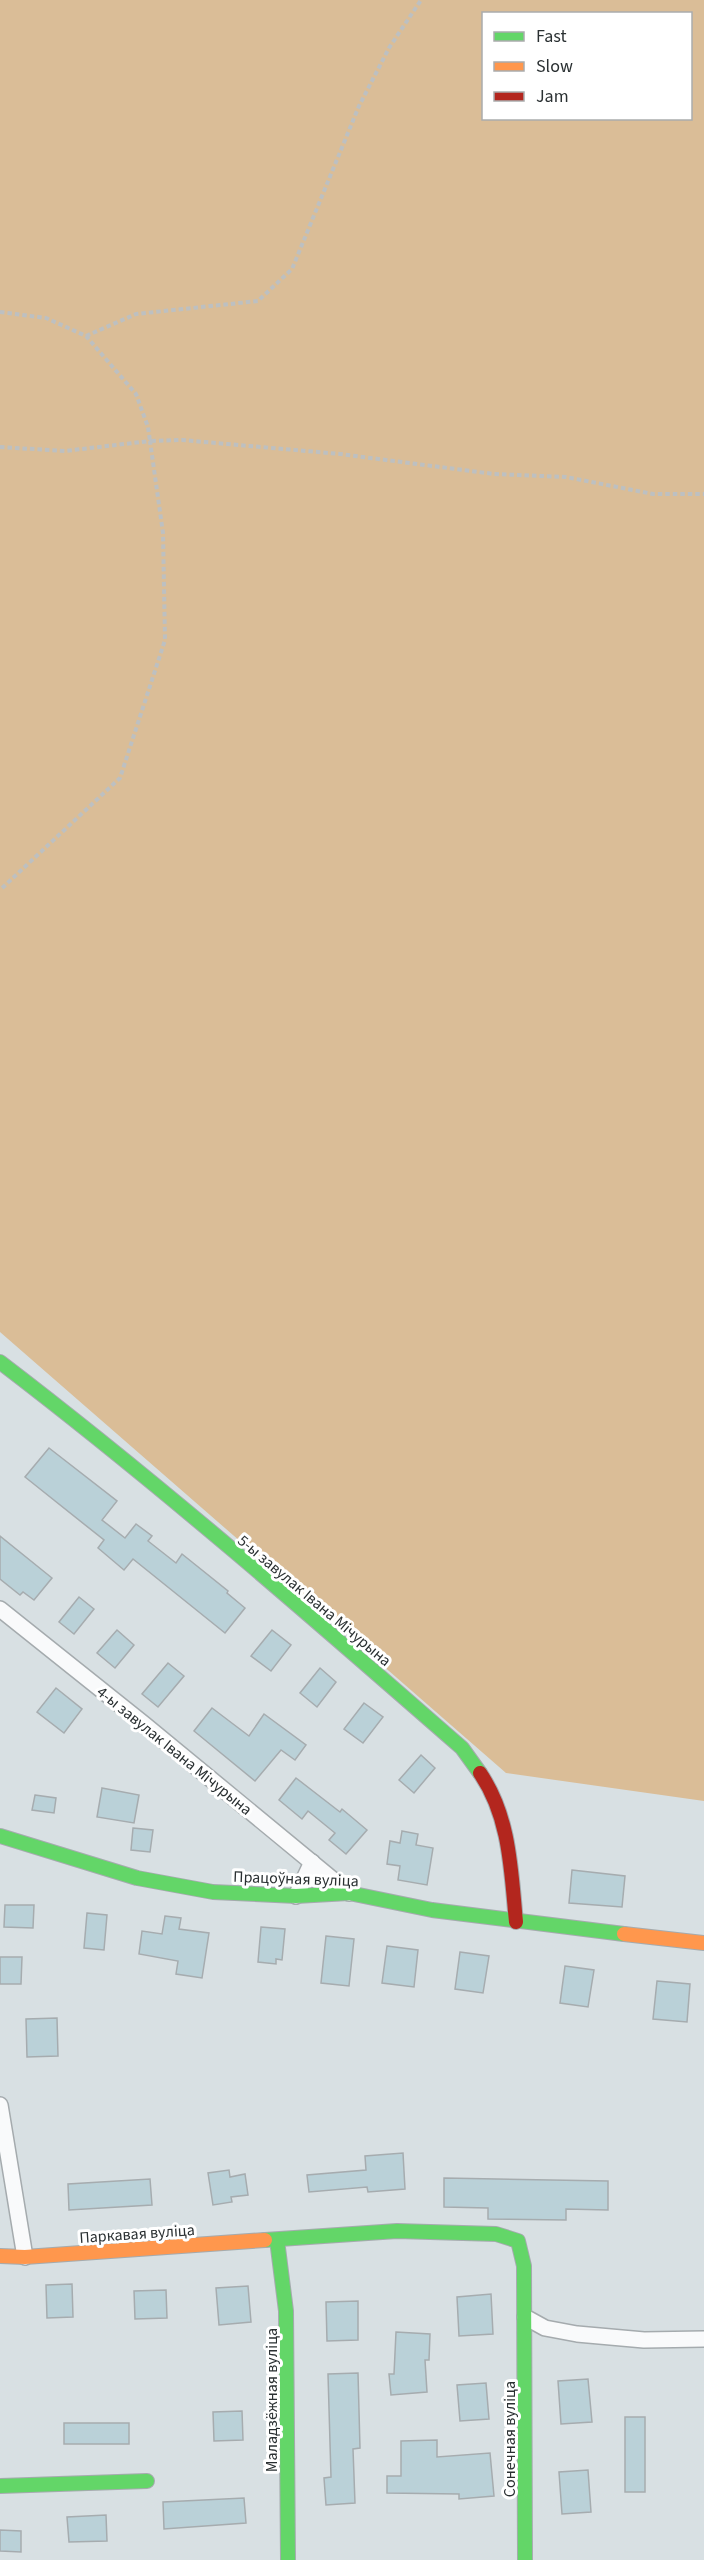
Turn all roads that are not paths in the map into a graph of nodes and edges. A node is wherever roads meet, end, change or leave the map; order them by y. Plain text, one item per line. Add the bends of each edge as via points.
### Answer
1 (0, 1362) edge
2 (0, 1610) edge
3 (0, 1836) edge
4 (312, 1862) junction
5 (349, 1893) junction
6 (296, 1896) junction
7 (516, 1922) junction
8 (704, 1943) edge
9 (0, 2105) edge
10 (277, 2240) junction
11 (0, 2256) edge
12 (25, 2257) junction
13 (525, 2318) junction
14 (704, 2339) edge
15 (147, 2481) dead end
16 (0, 2486) edge
17 (288, 2560) edge
18 (525, 2560) edge

1 - 7 street, 5-ы завулак Івана Мічурына via 302,1608 462,1748 483,1776 498,1806 507,1842
2 - 4 street, 4-ы завулак Івана Мічурына
3 - 6 street, Працоўная вуліца via 137,1878 213,1892
4 - 5 street, 4-ы завулак Івана Мічурына
4 - 6 street
5 - 6 street, Працоўная вуліца
5 - 7 street, Працоўная вуліца
7 - 8 street, Працоўная вуліца
9 - 12 street
10 - 12 street, Паркавая вуліца
10 - 13 street, Паркавая вуліца via 397,2231 496,2234 518,2241 524,2265
10 - 17 street, Маладзёжная вуліца via 286,2311
11 - 12 street, Паркавая вуліца
13 - 14 street via 545,2328 577,2334 644,2340
13 - 18 street, Сонечная вуліца
15 - 16 street

